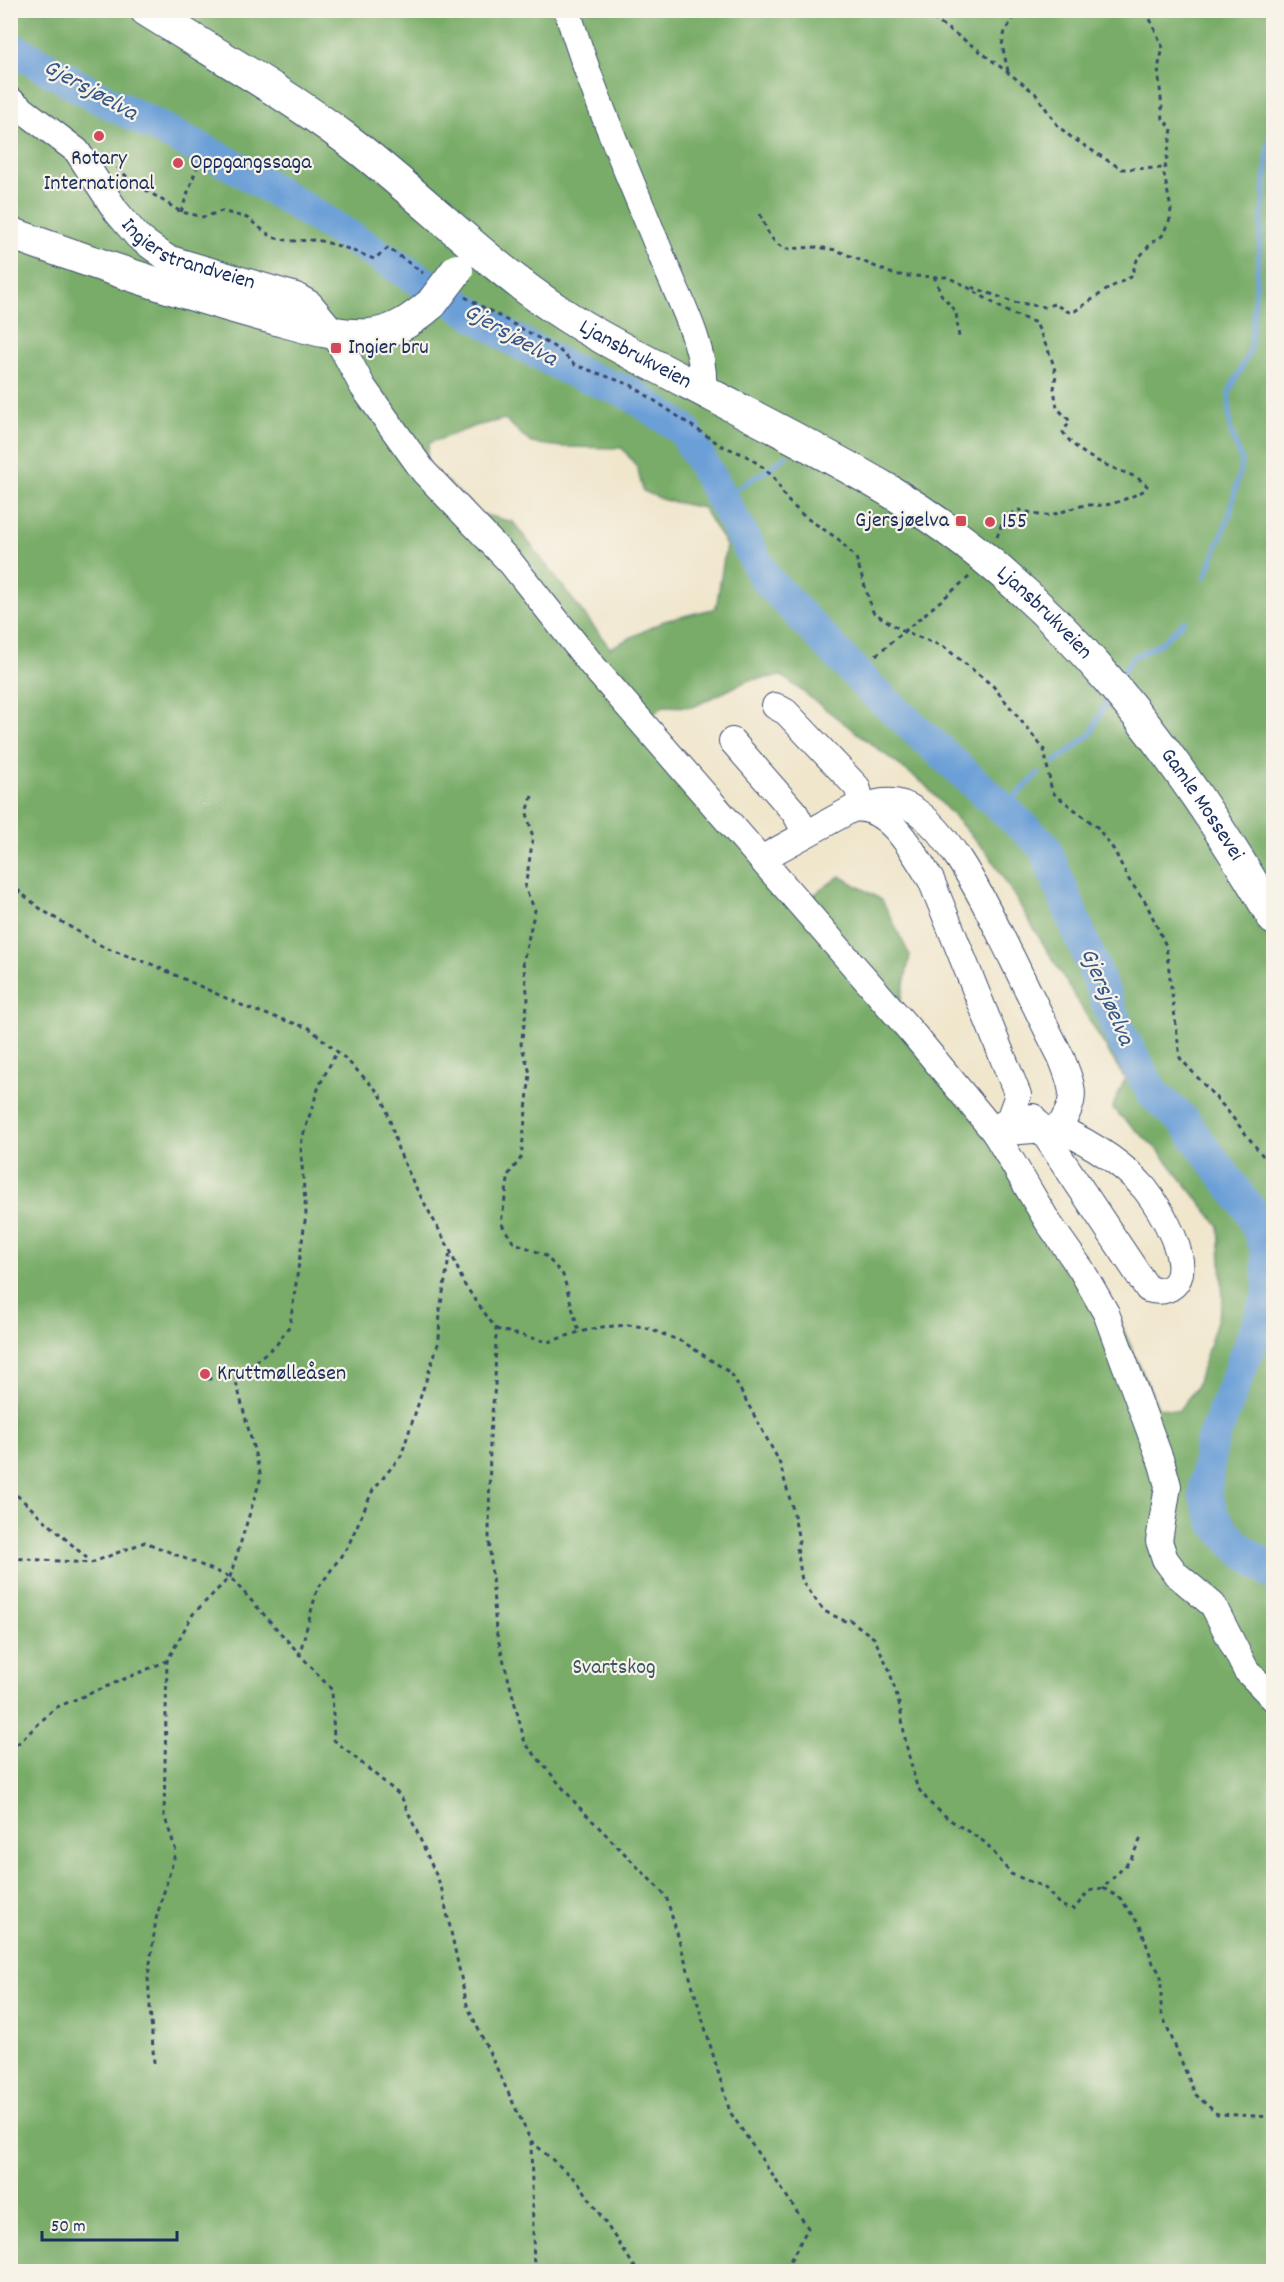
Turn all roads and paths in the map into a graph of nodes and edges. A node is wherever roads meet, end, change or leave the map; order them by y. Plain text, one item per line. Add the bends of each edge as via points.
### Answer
1 (146, 10) edge
2 (440, 10) edge
3 (452, 10) edge
4 (567, 10) edge
5 (917, 10) edge
6 (1019, 10) edge
7 (1146, 10) edge
8 (1009, 72) junction
9 (10, 100) edge
10 (108, 158) dead end
11 (196, 167) dead end
12 (1165, 168) junction
13 (181, 212) junction
14 (760, 214) dead end
15 (10, 233) edge
16 (387, 248) dead end
17 (466, 259) junction
18 (934, 276) junction
19 (964, 285) junction
20 (334, 333) junction
21 (537, 336) dead end
22 (959, 338) dead end
23 (702, 390) junction
24 (988, 561) junction
25 (904, 632) junction
26 (876, 655) dead end
27 (1123, 696) joint
28 (775, 706) dead end
29 (732, 741) dead end
30 (532, 796) dead end
31 (863, 807) junction
32 (806, 834) junction
33 (761, 859) junction
34 (10, 884) edge
35 (1274, 919) edge
36 (336, 1051) junction
37 (1018, 1095) junction
38 (1050, 1129) junction
39 (995, 1133) junction
40 (1274, 1170) edge
41 (450, 1250) junction
42 (496, 1329) junction
43 (579, 1332) junction
44 (235, 1378) junction
45 (207, 1379) dead end
46 (10, 1489) edge
47 (10, 1558) edge
48 (91, 1563) junction
49 (230, 1577) junction
50 (299, 1656) junction
51 (167, 1661) junction
52 (1274, 1699) edge
53 (10, 1751) edge
54 (1142, 1836) dead end
55 (1103, 1887) junction
56 (154, 2063) dead end
57 (1274, 2117) edge
58 (531, 2141) junction
59 (534, 2271) edge
60 (638, 2271) edge
61 (784, 2271) edge

1 - 17 main road, Ljansbrukveien via 345,138
2 - 3 path via 448,14
4 - 23 street via 605,118 695,341 704,377
5 - 8 path
6 - 8 path via 1005,31 1002,45
7 - 12 path via 1164,48 1158,68 1163,119 1172,129
8 - 12 path via 1035,93 1058,126 1110,162 1122,169
9 - 20 street, Ingierstrandveien via 77,151 116,211 145,242 168,258 296,296 310,304
10 - 13 path via 130,180
11 - 13 path
12 - 19 path via 1172,209 1162,236 1137,260 1131,277 1076,311 1069,312 1054,304 1045,307 1013,302
13 - 16 path via 204,218 222,211 247,218 272,237 317,240 374,258
14 - 18 path via 770,235 786,249 836,249 893,274
15 - 20 main road, Ingierstrandveien via 217,303
17 - 20 main road, Ingierstrandveien, bridge via 432,303 406,324 370,335
17 - 23 main road, Ljansbrukveien
18 - 19 path
18 - 22 path via 941,294 956,312
19 - 24 path via 1008,312 1035,323 1052,357 1057,408 1070,421 1063,432 1074,447 1145,482 1148,488 1104,505 1080,506 1062,513 1040,515 1017,510 1002,523
20 - 33 street via 363,387 424,472 511,563 592,665
21 - 25 path via 575,365 631,385 693,428 767,470 787,500 856,558 873,612
23 - 24 main road, Ljansbrukveien via 891,492
24 - 25 path
24 - 27 main road, Ljansbrukveien via 1056,621
25 - 26 path
25 - 40 path via 943,646 993,686 1044,749 1052,792 1097,827 1114,850 1166,946 1180,1058
27 - 35 main road, Gamle Mossevei via 1205,807
28 - 31 street via 786,712 842,768 857,787
29 - 32 street via 795,813
30 - 43 path via 527,813 533,838 525,888 535,910 523,962 528,999 521,1044 531,1073 521,1158 509,1174 501,1223 513,1242 545,1255 563,1275
31 - 32 street via 852,808
31 - 37 street via 897,830 930,880
31 - 38 street via 886,801 920,813 954,853 978,891 1070,1082 1073,1098 1068,1115
32 - 33 street
33 - 39 street
34 - 36 path via 42,910 105,948 151,964 250,1009 309,1028
36 - 41 path via 380,1094 398,1149
36 - 44 path via 319,1086 302,1139 306,1214 290,1325 277,1344
37 - 38 street
37 - 39 street via 1010,1118
38 - 38 street via 1148,1289 1159,1292 1170,1288 1177,1281 1180,1254 1145,1190 1119,1164 1082,1139
38 - 39 street
39 - 52 street via 1106,1313 1168,1486 1159,1541 1165,1559 1176,1574 1213,1605 1246,1670
41 - 42 path via 464,1284
41 - 50 path via 439,1341 401,1456 373,1490 348,1546 317,1590
42 - 43 path via 548,1342
42 - 61 path via 489,1536 495,1631 525,1743 578,1806 666,1896 730,2112 808,2228
43 - 55 path via 628,1325 644,1328 683,1342 731,1373 779,1461 799,1541 802,1581 824,1611 850,1620 874,1638 889,1669 917,1787 950,1820 986,1843 1011,1874 1044,1887 1062,1906 1074,1910 1089,1892
44 - 45 path
44 - 49 path via 261,1477
46 - 48 path
47 - 48 path
48 - 49 path via 145,1542
49 - 50 path
49 - 51 path via 193,1614
50 - 58 path via 332,1690 334,1740 401,1796 441,1886 467,2006
51 - 53 path via 55,1708
51 - 56 path via 164,1815 176,1851 156,1919 148,1978
54 - 55 path via 1130,1861
55 - 57 path via 1120,1898 1140,1926 1161,1975 1161,2012 1195,2094 1217,2114
58 - 59 path
58 - 60 path via 579,2183

